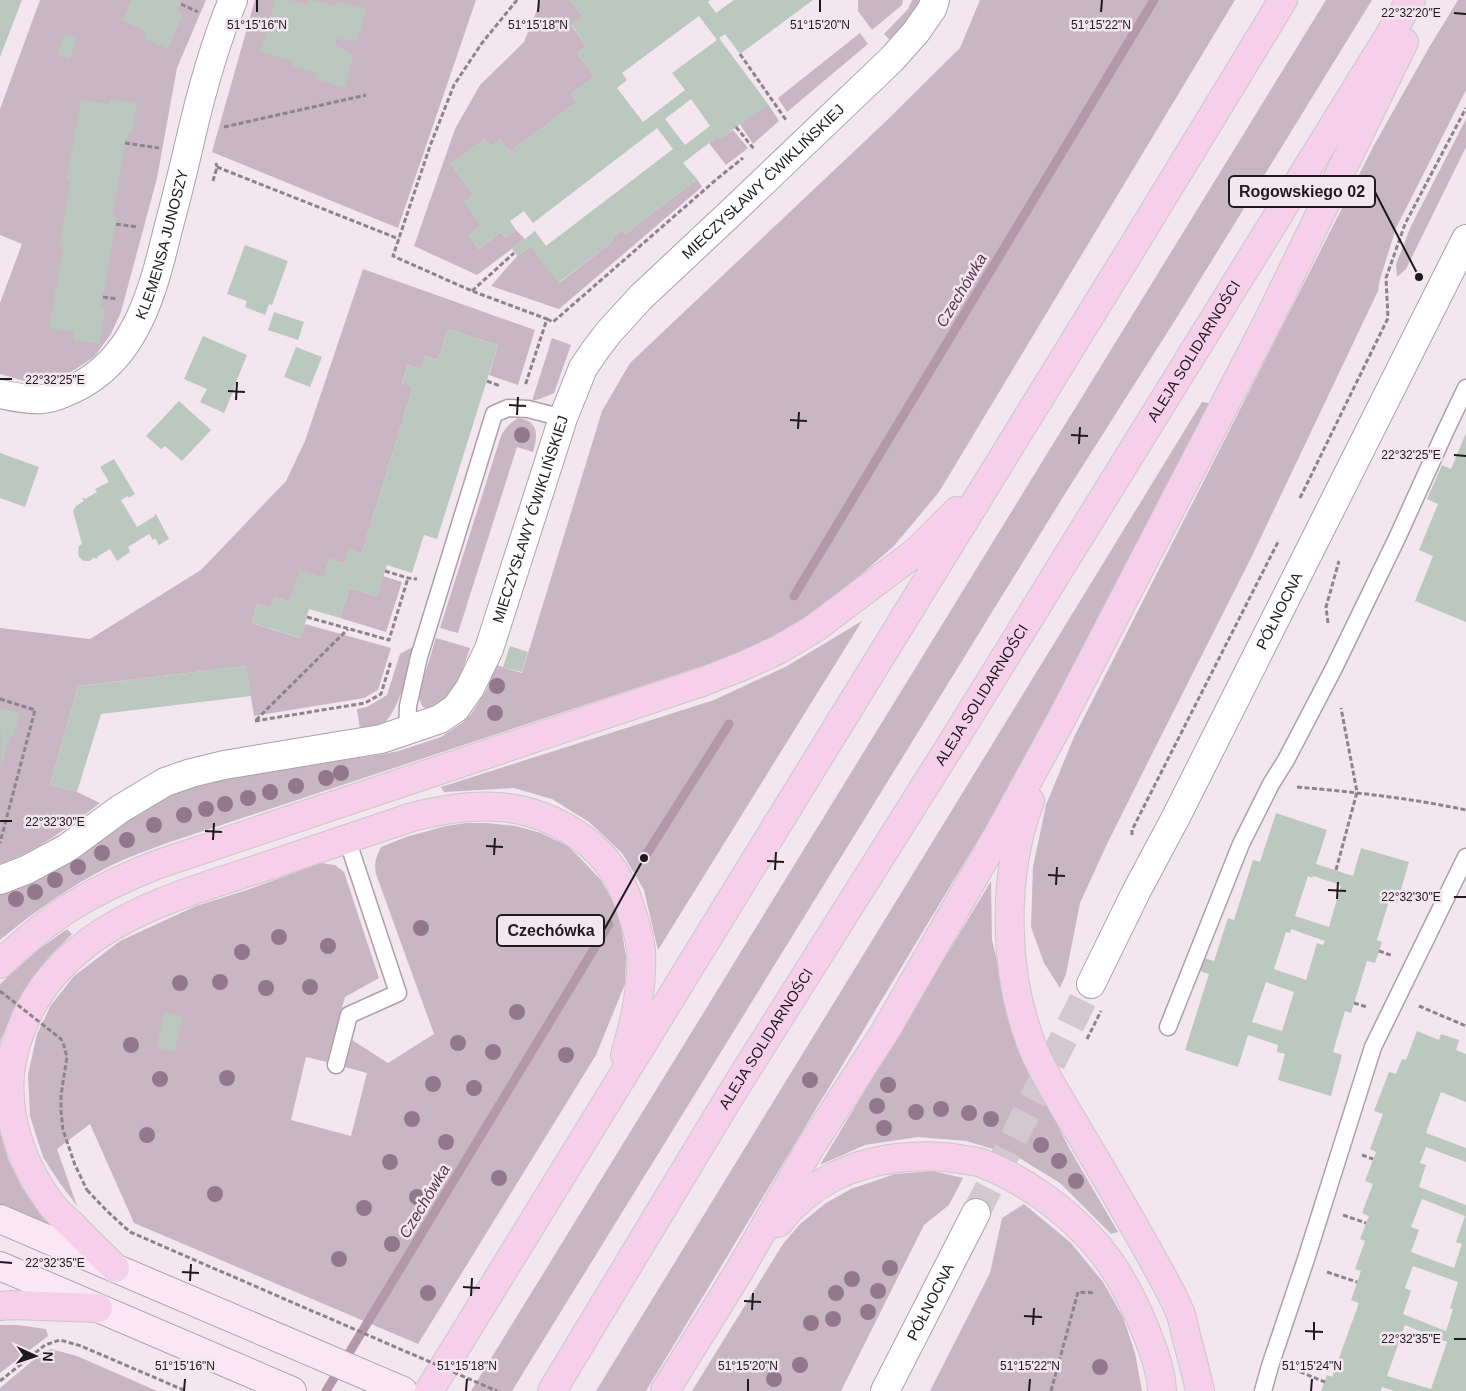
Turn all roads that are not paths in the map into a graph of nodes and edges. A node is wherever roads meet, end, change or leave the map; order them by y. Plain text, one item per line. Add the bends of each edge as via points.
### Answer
1 (233, 0) edge
2 (935, 0) edge
3 (1283, 0) edge
4 (1411, 0) edge
5 (1424, 0) edge
6 (1466, 239) edge
7 (1466, 388) edge
8 (0, 394) edge
9 (562, 418) junction
10 (989, 480) junction
11 (1061, 720) junction
12 (407, 731) junction
13 (347, 839) junction
14 (1466, 857) edge
15 (0, 880) edge
16 (0, 964) edge
17 (1091, 984) tunnel mouth
18 (1168, 1027) dead end
19 (336, 1065) dead end
20 (610, 1097) junction
21 (976, 1213) tunnel mouth
22 (0, 1219) edge
23 (0, 1266) edge
24 (115, 1268) junction
25 (741, 1268) junction
26 (0, 1306) edge
27 (98, 1308) junction
28 (292, 1391) edge
29 (403, 1391) edge
30 (428, 1391) edge
31 (552, 1391) edge
32 (665, 1391) edge
33 (885, 1391) edge
34 (1162, 1391) edge
35 (1200, 1391) edge
36 (1264, 1391) edge

1 - 8 street, KLEMENSA JUNOSZY via 203,86 158,273 133,332 100,374 85,384 43,399
2 - 9 street, MIECZYSŁAWY ĆWIKLIŃSKIEJ via 916,32 892,59 622,317 583,368
3 - 10 main road
4 - 31 main road, ALEJA SOLIDARNOŚCI via 730,1096
5 - 11 main road via 1266,325
6 - 17 street, PÓŁNOCNA
7 - 18 lane via 1334,668 1241,844
9 - 12 street, MIECZYSŁAWY ĆWIKLIŃSKIEJ via 484,661 456,708 440,719
9 - 12 lane via 521,408 508,408 494,414 419,657 408,706
10 - 16 main road via 916,552 815,628 780,649 702,682 156,865 63,911
10 - 20 main road
11 - 25 main road via 896,1013 810,1148
11 - 35 main road via 1017,846 1010,921 1016,992 1035,1052 1051,1084 1121,1201 1180,1312
12 - 15 street, MIECZYSŁAWY ĆWIKLIŃSKIEJ via 382,740 224,765 165,782 66,848
13 - 19 lane via 398,993 349,1016
13 - 20 main road via 412,817 448,809 499,807 542,817 582,837 601,855 617,877 629,903 641,950 635,1019
13 - 24 main road via 186,892 148,908 113,926 68,958 35,999 11,1060 9,1085 14,1129 32,1175 51,1205
14 - 36 lane via 1373,1047
20 - 30 main road
21 - 33 street, PÓŁNOCNA
22 - 24 main road
23 - 27 main road
24 - 29 main road
25 - 32 main road
25 - 34 main road via 786,1213 807,1193 833,1177 861,1165 890,1159 950,1157 982,1163 1038,1192 1092,1239 1117,1273 1138,1311 1153,1348
26 - 27 main road
27 - 28 main road

